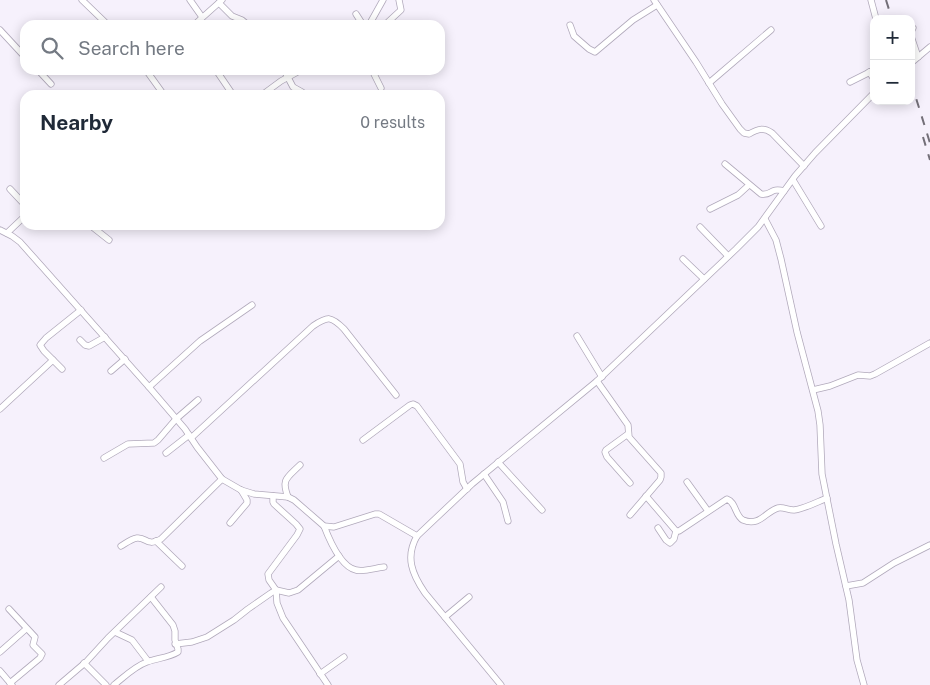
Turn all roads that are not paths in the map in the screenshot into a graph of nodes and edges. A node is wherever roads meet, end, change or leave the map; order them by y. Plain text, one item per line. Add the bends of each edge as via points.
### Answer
1 (82, 0) edge
2 (190, 0) edge
3 (383, 0) edge
4 (399, 0) edge
5 (871, 0) edge
6 (220, 1) edge
7 (655, 2) edge
8 (356, 14) dead end
9 (875, 15) edge
10 (202, 17) junction
11 (103, 20) edge
12 (199, 20) edge
13 (242, 20) edge
14 (360, 20) edge
15 (372, 20) edge
16 (390, 20) edge
17 (570, 25) dead end
18 (0, 30) edge
19 (771, 30) dead end
20 (930, 47) edge
21 (915, 48) edge
22 (20, 52) edge
23 (918, 57) junction
24 (914, 60) edge
25 (870, 72) edge
26 (43, 75) edge
27 (150, 75) edge
28 (219, 75) edge
29 (291, 75) edge
30 (374, 75) edge
31 (287, 77) junction
32 (850, 82) dead end
33 (710, 83) junction
34 (51, 84) dead end
35 (381, 88) dead end
36 (160, 90) edge
37 (230, 90) edge
38 (269, 90) edge
39 (298, 90) edge
40 (870, 97) edge
41 (725, 164) dead end
42 (804, 166) junction
43 (793, 180) junction
44 (748, 185) junction
45 (10, 190) dead end
46 (784, 191) junction
47 (20, 200) edge
48 (710, 209) dead end
49 (765, 219) junction
50 (20, 220) edge
51 (821, 226) dead end
52 (700, 227) dead end
53 (0, 230) edge
54 (96, 230) edge
55 (6, 233) junction
56 (109, 240) dead end
57 (728, 256) junction
58 (683, 259) dead end
59 (704, 279) junction
60 (252, 306) dead end
61 (81, 310) junction
62 (104, 336) junction
63 (577, 336) dead end
64 (80, 340) dead end
65 (930, 343) edge
66 (124, 359) junction
67 (52, 360) junction
68 (62, 369) dead end
69 (110, 371) dead end
70 (599, 379) junction
71 (149, 387) junction
72 (813, 390) junction
73 (396, 395) dead end
74 (198, 400) dead end
75 (0, 409) edge
76 (176, 419) junction
77 (628, 434) junction
78 (190, 437) junction
79 (364, 440) dead end
80 (166, 453) dead end
81 (104, 458) dead end
82 (498, 462) junction
83 (300, 465) dead end
84 (484, 474) junction
85 (222, 479) junction
86 (686, 482) dead end
87 (630, 483) dead end
88 (467, 489) junction
89 (241, 490) junction
90 (273, 496) junction
91 (646, 496) junction
92 (288, 497) junction
93 (827, 498) junction
94 (542, 510) dead end
95 (708, 511) junction
96 (630, 515) dead end
97 (508, 522) dead end
98 (230, 523) dead end
99 (324, 526) junction
100 (658, 528) dead end
101 (676, 531) junction
102 (417, 536) junction
103 (156, 542) junction
104 (930, 545) edge
105 (121, 546) dead end
106 (338, 556) junction
107 (182, 566) dead end
108 (384, 567) dead end
109 (846, 586) junction
110 (161, 587) dead end
111 (276, 590) junction
112 (151, 596) junction
113 (469, 597) dead end
114 (8, 609) dead end
115 (445, 617) junction
116 (26, 628) junction
117 (114, 632) junction
118 (175, 644) junction
119 (0, 652) edge
120 (344, 656) dead end
121 (148, 661) junction
122 (84, 664) junction
123 (0, 671) edge
124 (320, 674) junction
125 (11, 684) edge
126 (498, 684) edge
127 (59, 685) edge
128 (106, 685) edge
129 (114, 685) edge
130 (328, 685) edge
131 (864, 685) edge

1 - 11 street
2 - 10 street
3 - 15 street
4 - 16 street via 401,10
5 - 9 street
6 - 10 street
6 - 13 street via 232,16
7 - 17 street via 595,52 574,36
7 - 33 street
8 - 14 street
10 - 12 street
18 - 22 street
19 - 33 street
20 - 23 street
21 - 23 street
23 - 24 street
25 - 32 street
26 - 34 street
27 - 36 street
28 - 37 street
29 - 31 street
30 - 35 street
31 - 38 street
31 - 39 street
33 - 42 street via 744,133 767,130
40 - 42 street
41 - 44 street
42 - 43 street
43 - 46 street
43 - 51 street
44 - 46 street via 764,195
44 - 48 street via 738,195
45 - 47 street
46 - 49 street
49 - 57 street
49 - 72 street via 782,259
50 - 55 street
52 - 57 street
53 - 55 street
54 - 56 street
55 - 61 street via 20,242
57 - 59 street
58 - 59 street
59 - 70 street
60 - 71 street via 200,341
61 - 62 street
61 - 67 street via 40,345
62 - 64 street via 89,346
62 - 66 street
63 - 70 street
65 - 72 street via 875,374 858,375
66 - 69 street
66 - 71 street
67 - 68 street
67 - 75 street
70 - 77 street via 628,425
70 - 82 street
71 - 76 street
72 - 93 street
73 - 78 street via 336,320 323,319
74 - 76 street
76 - 78 street
76 - 81 street via 154,443 128,444
77 - 87 street via 604,452
77 - 91 street via 661,473 660,480
78 - 80 street
78 - 85 street
79 - 88 street via 413,404 460,464
82 - 84 street
82 - 94 street
83 - 92 street via 284,484
84 - 88 street
84 - 97 street via 503,502
85 - 89 street
85 - 103 street
86 - 95 street
88 - 102 street
89 - 90 street
89 - 98 street via 246,503
90 - 92 street
90 - 111 street via 274,504 300,529 268,574
91 - 96 street
91 - 101 street
92 - 99 street
93 - 95 street via 794,510 780,508 765,518 752,521 740,518 728,499
93 - 109 street
95 - 101 street
99 - 102 street via 334,527 379,514
99 - 106 street
100 - 101 street via 670,543
102 - 115 street via 410,554 417,582
103 - 105 street via 135,538
103 - 107 street
104 - 109 street via 894,562 863,583
106 - 108 street via 356,570
106 - 111 street via 298,590 289,593
109 - 131 street
110 - 112 street
111 - 118 street via 228,625 192,642
111 - 124 street via 282,618
112 - 117 street
112 - 118 street via 173,625
113 - 115 street
114 - 116 street
115 - 126 street
116 - 119 street
116 - 125 street via 35,637 33,644 42,656
117 - 121 street via 132,640
117 - 122 street
118 - 121 street via 178,652 172,656
120 - 124 street
121 - 129 street
122 - 127 street
122 - 128 street
123 - 125 street
124 - 130 street

